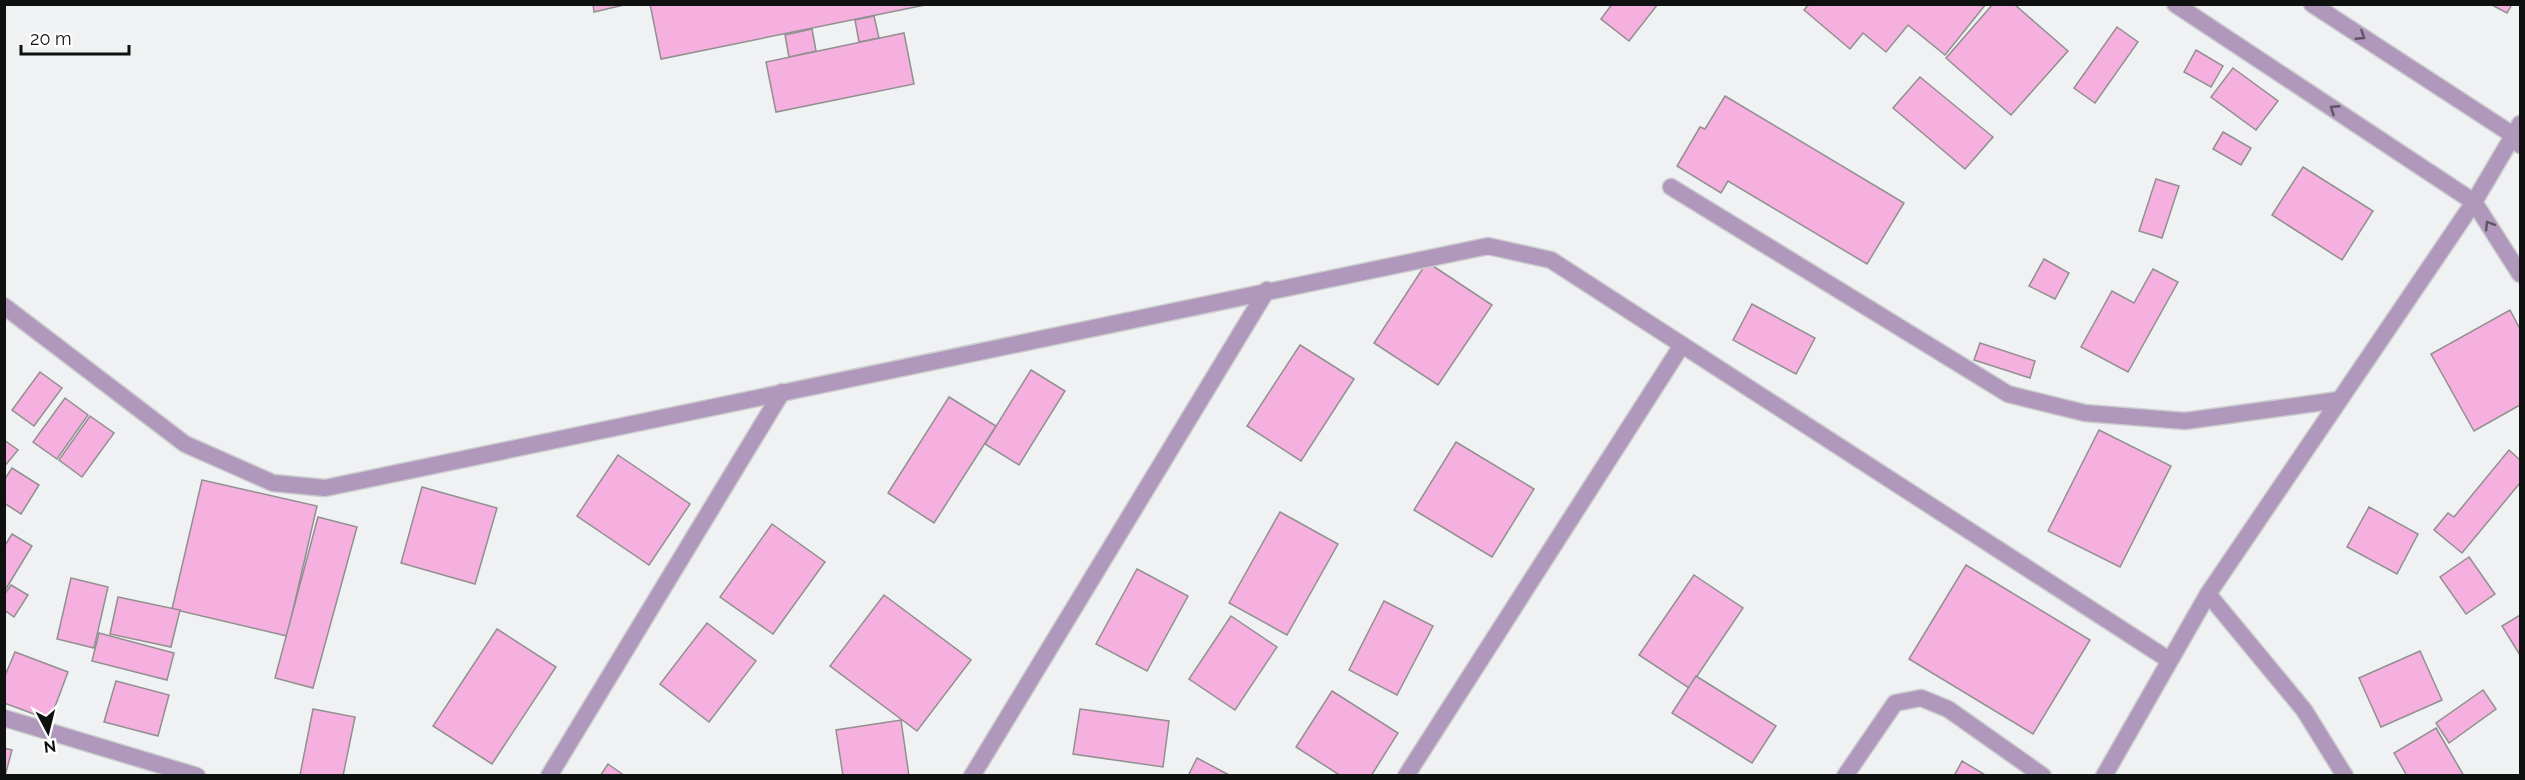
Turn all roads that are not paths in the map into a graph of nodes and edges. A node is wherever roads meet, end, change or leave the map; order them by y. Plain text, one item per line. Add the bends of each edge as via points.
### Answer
1 (2312, 4) edge
2 (2187, 8) edge
3 (2518, 134) edge
4 (1671, 187) dead end
5 (2475, 202) junction
6 (2520, 274) edge
7 (1267, 290) junction
8 (4, 306) edge
9 (1682, 345) junction
10 (782, 392) junction
11 (2339, 400) junction
12 (2208, 594) junction
13 (2169, 660) junction
14 (4, 718) edge
15 (197, 776) edge
16 (549, 776) edge
17 (972, 776) edge
18 (1406, 776) edge
19 (1845, 776) edge
20 (2043, 776) edge
21 (2104, 776) edge
22 (2346, 776) edge

1 -> 3 street
5 -> 2 street
3 - 5 street
4 - 11 street via 2008,394 2085,413 2185,421
6 -> 5 street
5 - 11 street
7 - 9 street via 1488,246 1551,260
7 - 10 street
7 - 17 street
8 - 10 street via 185,444 273,483 325,488
9 - 13 street
9 - 18 street
10 - 16 street
11 - 12 street
12 - 13 street
12 - 22 street via 2304,710
13 - 21 street
14 - 15 street
19 - 20 street via 1895,703 1921,698 1948,709

